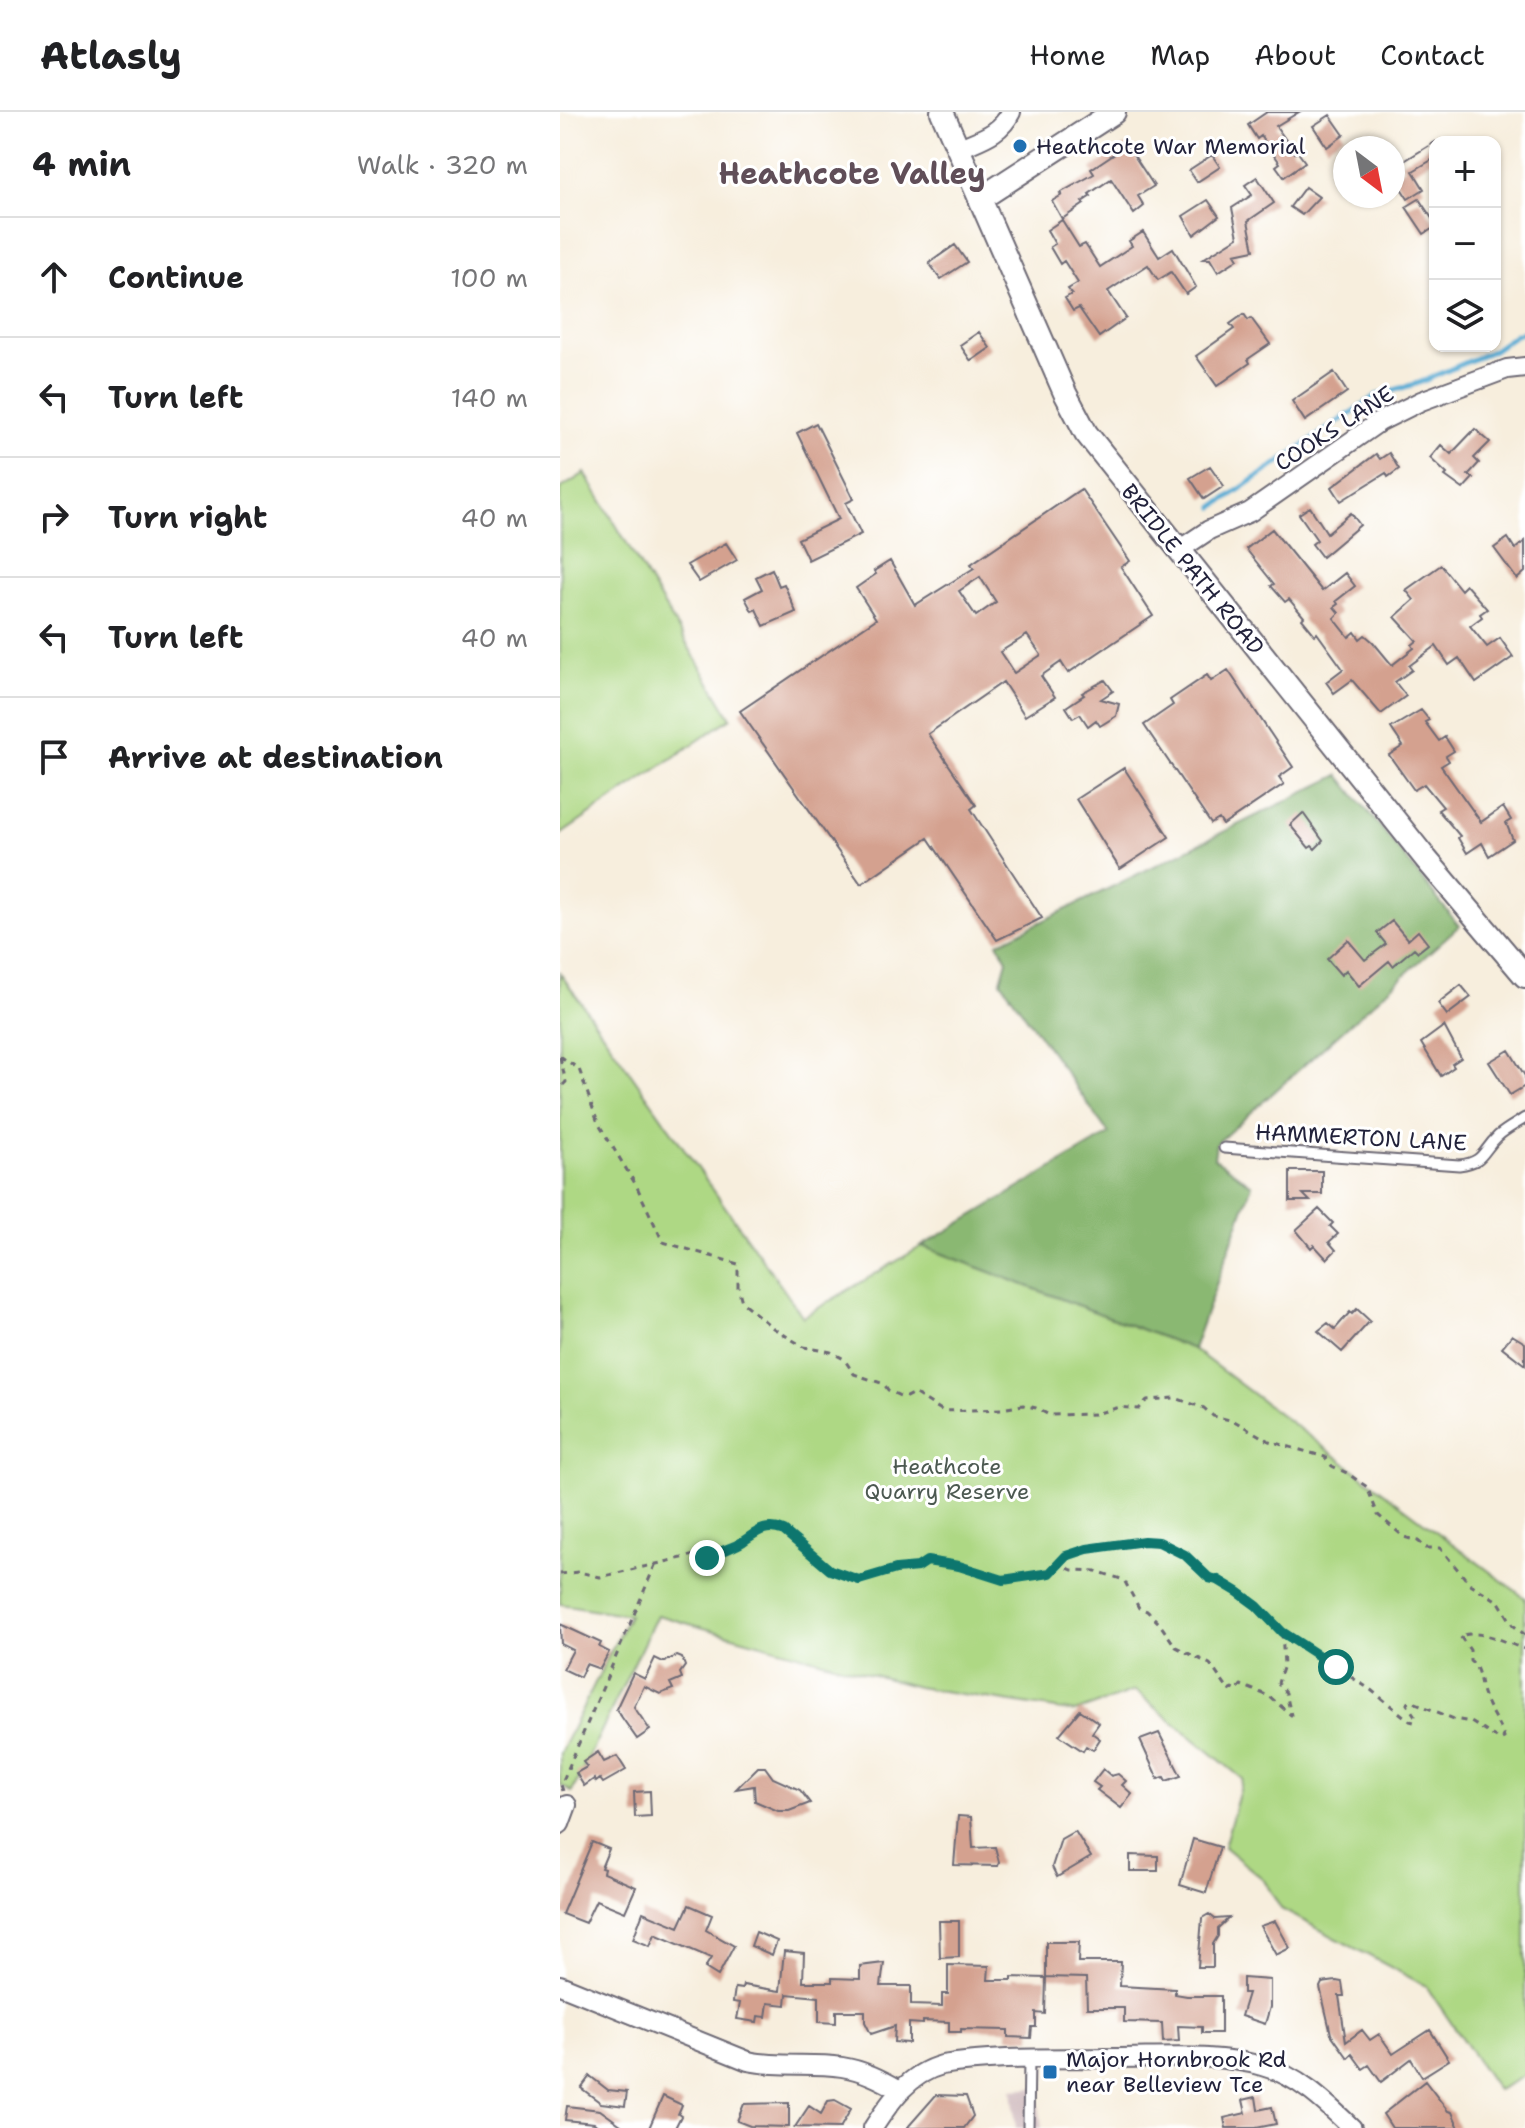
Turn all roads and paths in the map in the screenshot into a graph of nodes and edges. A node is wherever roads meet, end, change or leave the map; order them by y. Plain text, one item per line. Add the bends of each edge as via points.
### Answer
1 (942, 112) edge
2 (1011, 112) edge
3 (1114, 112) edge
4 (958, 149) junction
5 (980, 199) junction
6 (1525, 367) edge
7 (1179, 550) junction
8 (1525, 976) edge
9 (560, 1057) edge
10 (560, 1088) edge
11 (1525, 1118) edge
12 (1224, 1148) dead end
13 (656, 1563) junction
14 (1057, 1563) junction
15 (560, 1574) edge
16 (1282, 1632) junction
17 (1525, 1635) edge
18 (1525, 1649) edge
19 (564, 1804) edge
20 (560, 1824) edge
21 (560, 1985) edge
22 (1029, 2060) junction
23 (900, 2090) junction
24 (873, 2128) edge
25 (1028, 2128) edge
26 (1352, 2128) edge

1 - 4 street, BRIDLE PATH ROAD
2 - 4 street via 1005,125
3 - 5 street
4 - 5 street, BRIDLE PATH ROAD
5 - 7 street, BRIDLE PATH ROAD via 1086,433
6 - 7 street, COOKS LANE via 1421,401 1379,422 1250,512
7 - 8 street, BRIDLE PATH ROAD
9 - 10 path via 566,1082
9 - 17 path via 579,1069 598,1123 663,1242 738,1264 742,1302 804,1347 831,1352 854,1374 904,1398 914,1393 943,1411 1023,1405 1049,1415 1095,1414 1175,1398 1204,1408 1269,1441 1325,1457 1367,1487 1378,1515 1404,1537 1426,1548 1440,1548 1469,1583 1499,1602
11 - 12 lane, HAMMERTON LANE via 1498,1137 1484,1156 1459,1165
13 - 14 path via 695,1555 712,1564 718,1553 762,1528 775,1528 830,1570 859,1580 927,1561 1003,1580 1050,1573
13 - 15 path via 600,1577
13 - 19 path via 561,1785
14 - 16 path via 1087,1549 1159,1542 1257,1606
14 - 16 path via 1124,1580 1139,1608 1159,1623 1176,1647 1210,1664 1229,1691 1241,1685 1258,1690 1291,1715 1278,1683 1284,1665
16 - 18 path via 1410,1721 1415,1716 1407,1704 1411,1701 1471,1722 1500,1740 1504,1738 1477,1666 1460,1636 1498,1636
19 - 20 street
21 - 23 street via 748,2061 841,2066
22 - 23 street via 942,2065
22 - 25 lane
22 - 26 street via 1173,2058 1262,2066 1299,2083
23 - 24 street

